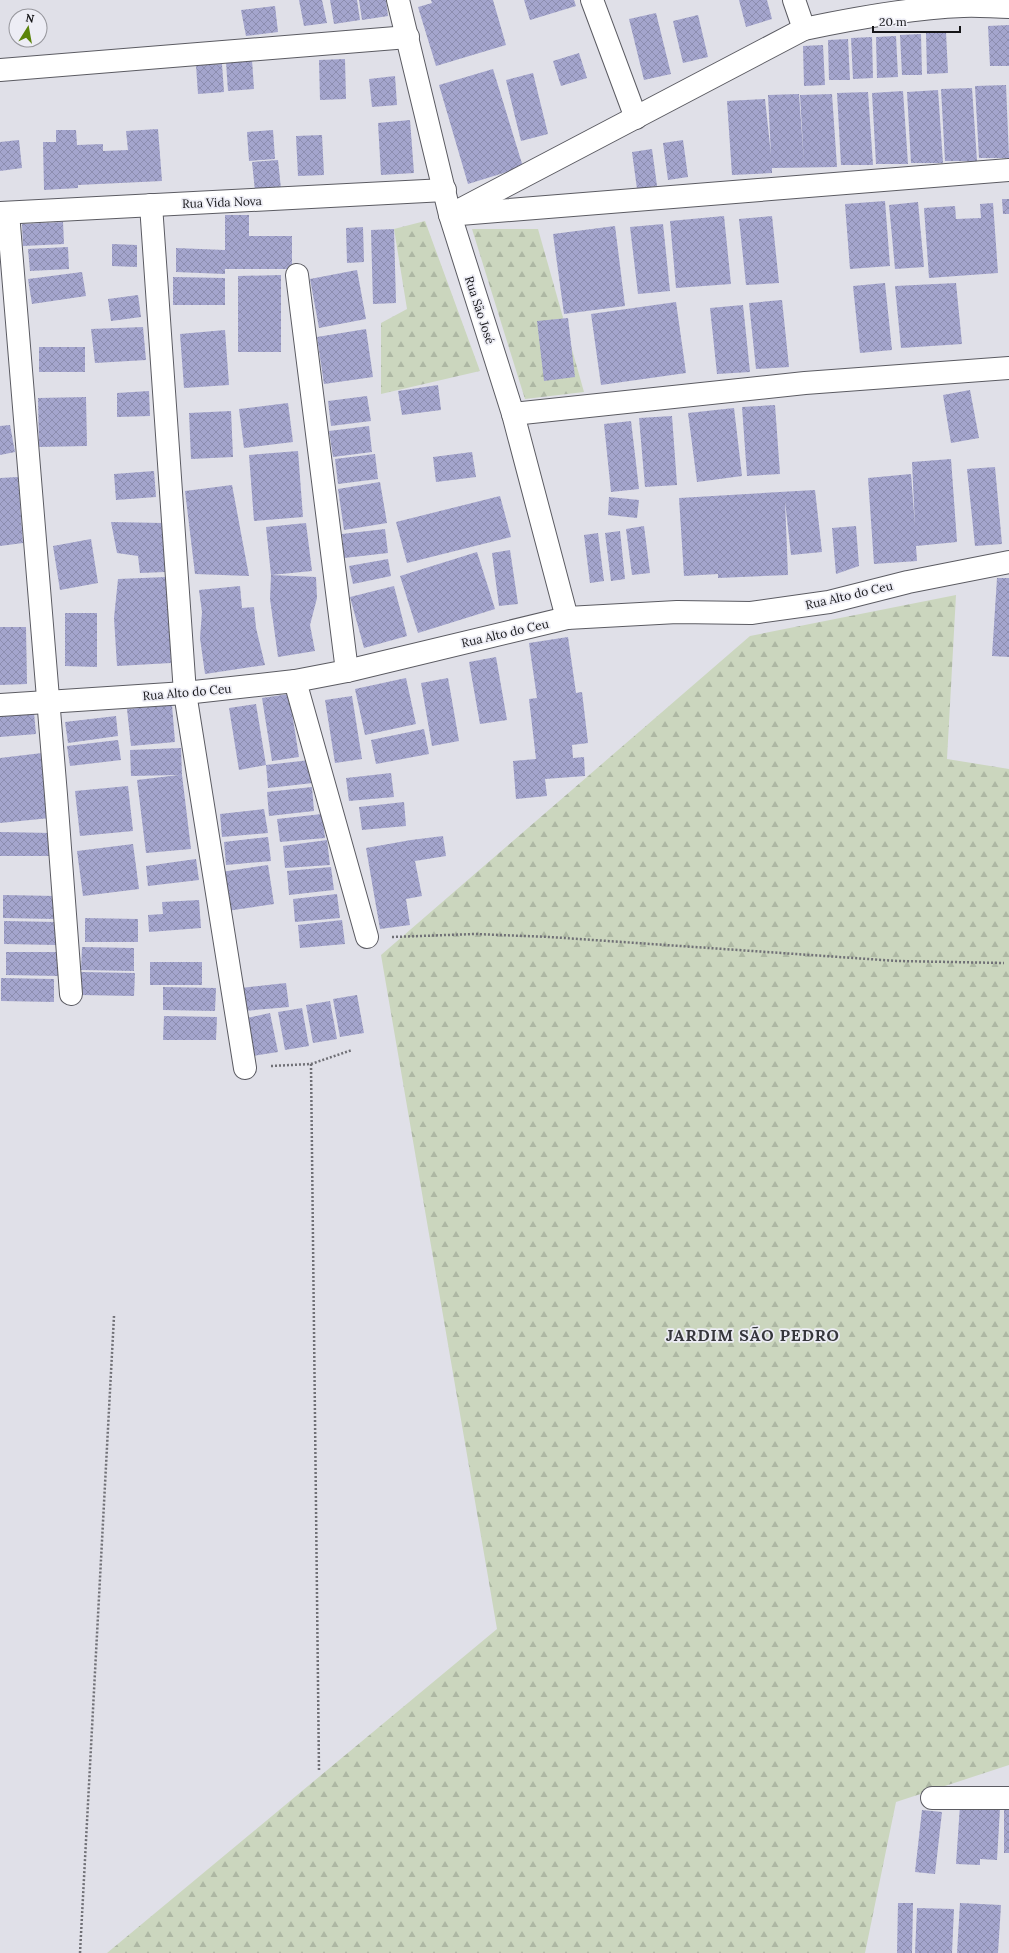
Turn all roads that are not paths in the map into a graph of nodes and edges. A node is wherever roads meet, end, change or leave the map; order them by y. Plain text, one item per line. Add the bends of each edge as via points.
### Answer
1 (398, 0) edge
2 (592, 0) edge
3 (794, 0) edge
4 (963, 3) edge
5 (1009, 7) edge
6 (804, 28) junction
7 (408, 37) junction
8 (0, 70) edge
9 (636, 118) junction
10 (1009, 170) edge
11 (445, 190) junction
12 (151, 205) junction
13 (4, 213) edge
14 (450, 215) junction
15 (297, 275) dead end
16 (1009, 368) edge
17 (513, 414) junction
18 (1009, 562) edge
19 (567, 618) junction
20 (347, 671) junction
21 (295, 681) junction
22 (185, 693) junction
23 (48, 701) junction
24 (0, 705) edge
25 (367, 937) road end
26 (71, 994) dead end
27 (245, 1068) road end
28 (932, 1798) dead end
29 (1009, 1798) edge

1 - 7 street, Rua São José
2 - 9 street
3 - 6 street
4 - 5 street
4 - 6 street
6 - 9 street
7 - 8 street
7 - 11 street, Rua São José
9 - 14 street
10 - 14 street
11 - 12 street, Rua Vida Nova
11 - 14 street, Rua São José
12 - 13 street, Rua Vida Nova
12 - 22 street
13 - 23 street
14 - 17 street, Rua São José
15 - 20 street
16 - 17 street via 805,384
17 - 19 street, Rua São José
18 - 19 street, Rua Alto do Ceu via 908,582 829,602 751,613 677,612
19 - 20 street, Rua Alto do Ceu
20 - 21 street, Rua Alto do Ceu
21 - 22 street, Rua Alto do Ceu
21 - 25 street
22 - 23 street, Rua Alto do Ceu
22 - 27 street
23 - 24 street, Rua Alto do Ceu
23 - 26 street
28 - 29 street

